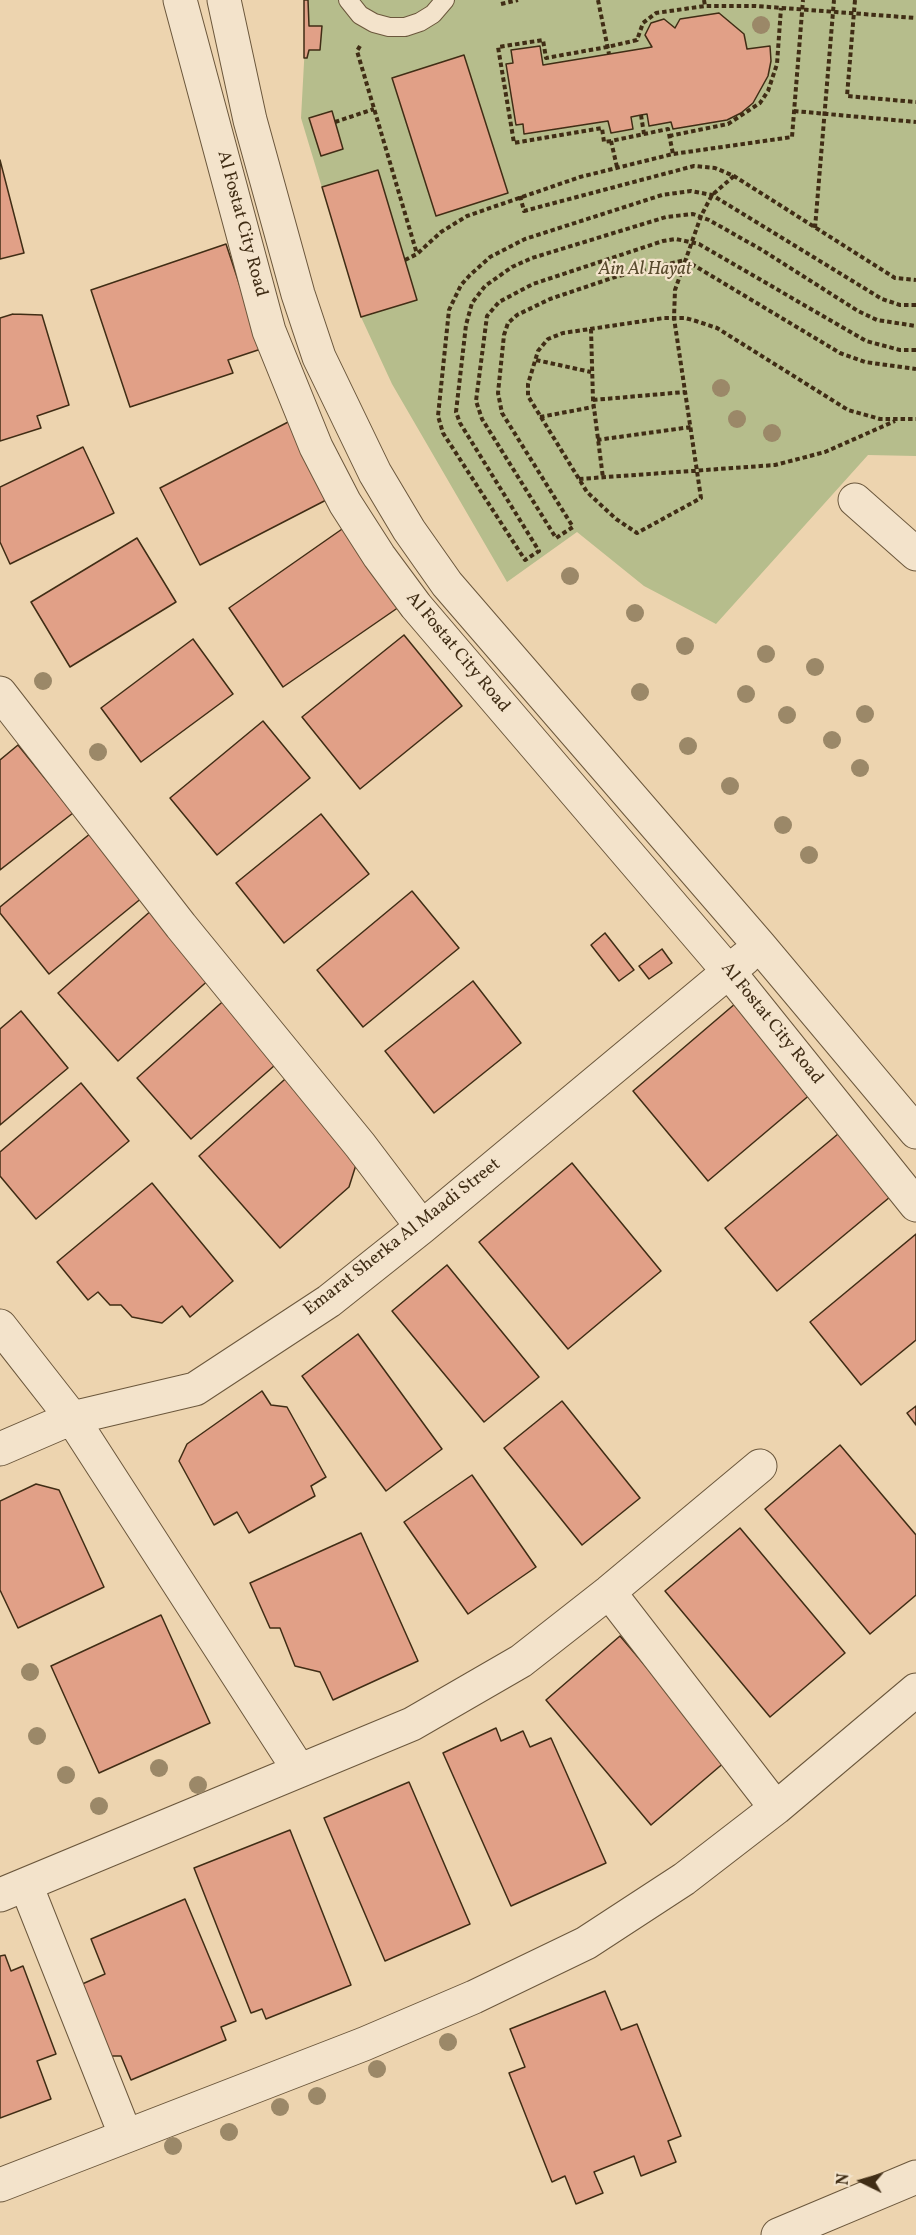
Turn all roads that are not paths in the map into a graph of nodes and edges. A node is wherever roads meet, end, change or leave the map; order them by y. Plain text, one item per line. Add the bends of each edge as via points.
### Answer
1 (180, 0) edge
2 (348, 0) edge
3 (445, 0) edge
4 (229, 1) edge
5 (855, 500) dead end
6 (916, 554) edge
7 (0, 693) edge
8 (760, 946) junction
9 (729, 972) junction
10 (916, 1132) edge
11 (916, 1205) edge
12 (422, 1227) junction
13 (0, 1326) edge
14 (72, 1418) junction
15 (0, 1449) edge
16 (760, 1466) dead end
17 (609, 1592) junction
18 (916, 1690) edge
19 (299, 1770) junction
20 (776, 1808) junction
21 (13, 1890) edge
22 (125, 2134) junction
23 (916, 2177) edge
24 (0, 2185) edge
25 (787, 2233) edge

1 - 9 street, Al Fostat City Road via 269,331 316,447 345,502 416,606
2 - 3 lane via 360,15 389,27 420,22
4 - 8 street, Al Fostat City Road via 250,120 298,294 319,357 375,474 447,584
5 - 6 street
7 - 12 street
8 - 9 street, Emarat Sherka Al Maadi Street
8 - 10 street, Al Fostat City Road
9 - 11 street, Al Fostat City Road
9 - 12 street, Emarat Sherka Al Maadi Street
12 - 14 street, Emarat Sherka Al Maadi Street via 328,1301 195,1389
13 - 14 street
14 - 15 street, Emarat Sherka Al Maadi Street
14 - 19 street
16 - 17 street
17 - 19 street via 521,1661 412,1724
17 - 20 street
18 - 20 street
19 - 21 street
20 - 22 street via 684,1879 586,1943 364,2044
21 - 22 street
22 - 24 street
23 - 25 street

